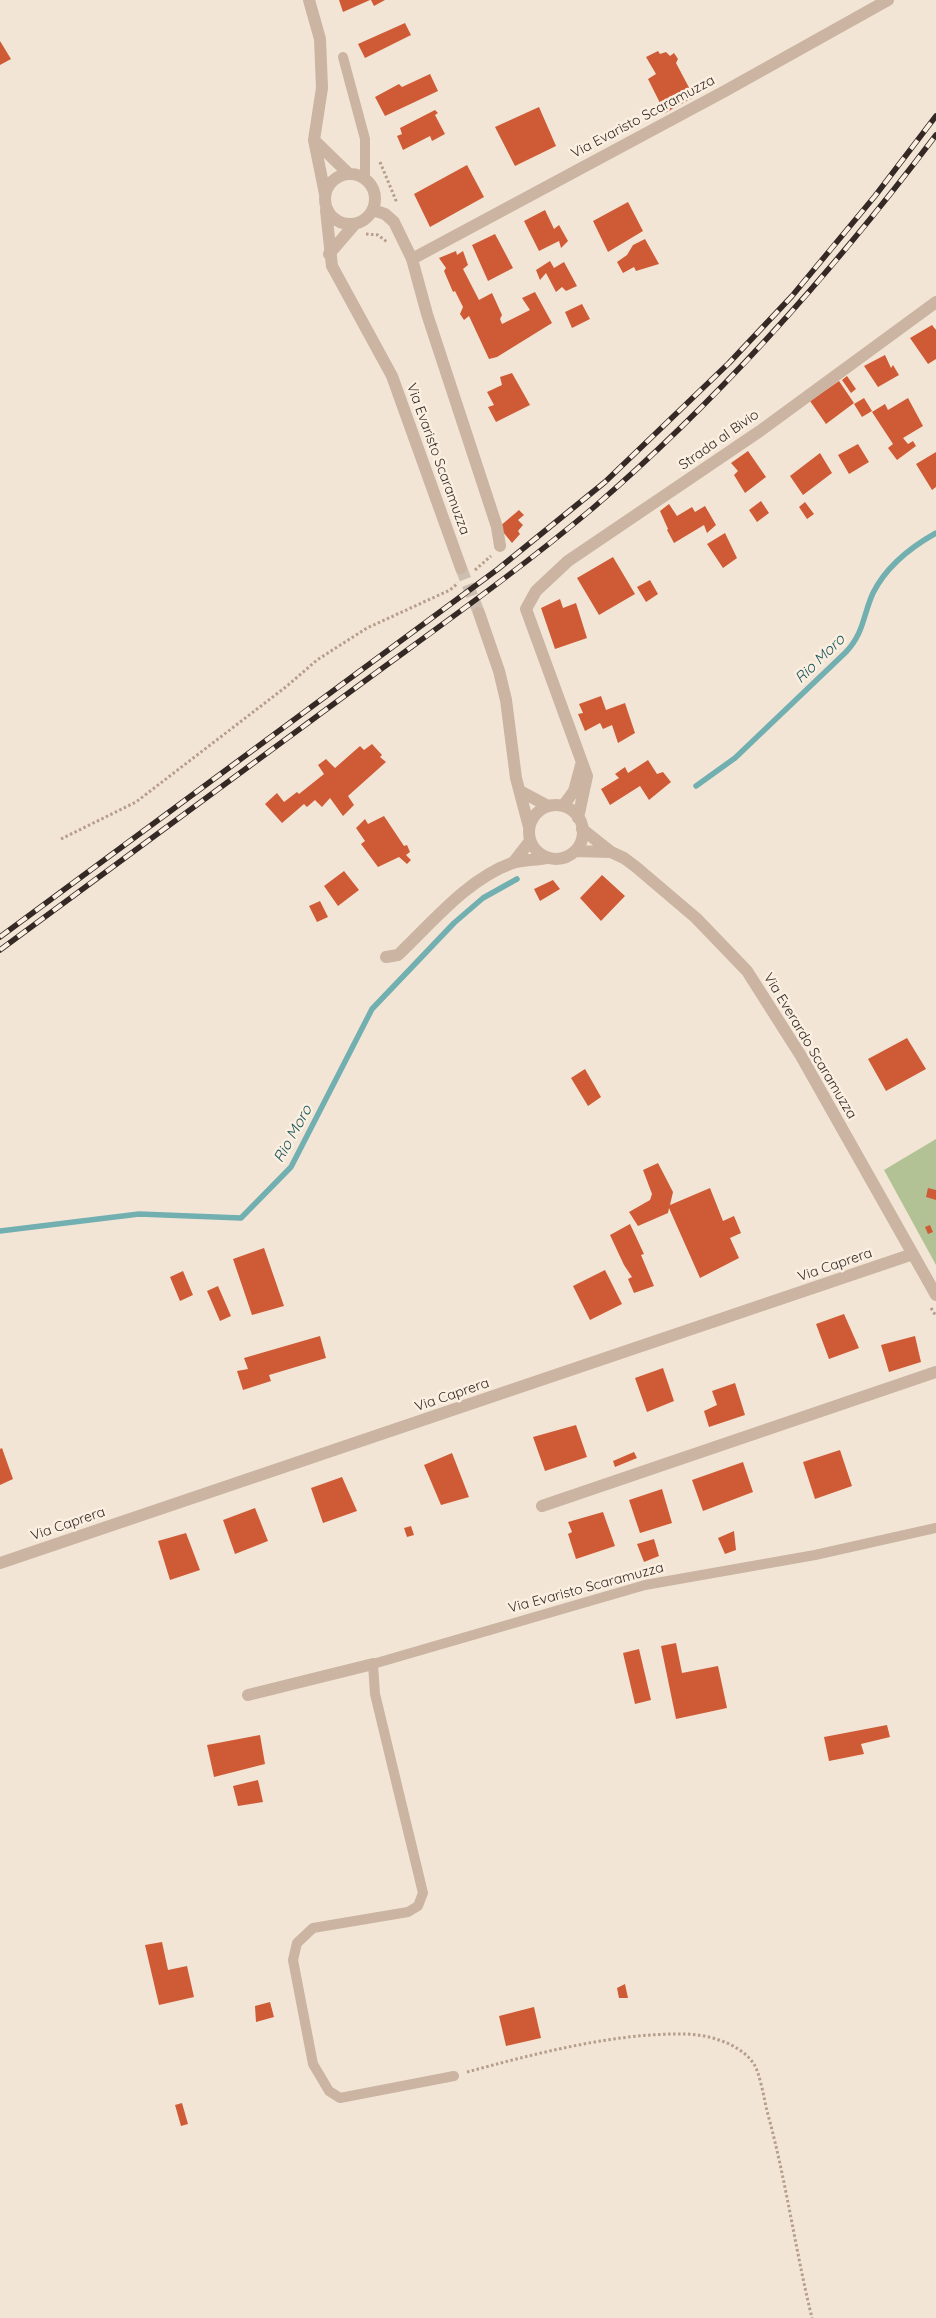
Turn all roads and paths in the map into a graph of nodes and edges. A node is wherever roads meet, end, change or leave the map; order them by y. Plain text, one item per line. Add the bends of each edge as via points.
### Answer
1 (309, 0) edge
2 (888, 0) edge
3 (343, 57) dead end
4 (314, 140) junction
5 (379, 161) dead end
6 (349, 174) junction
7 (366, 178) junction
8 (325, 194) junction
9 (398, 206) dead end
10 (326, 210) junction
11 (373, 210) junction
12 (354, 225) junction
13 (358, 238) dead end
14 (387, 242) dead end
15 (329, 254) junction
16 (412, 259) junction
17 (936, 302) edge
18 (500, 546) dead end
19 (461, 568) tunnel mouth
20 (450, 590) dead end
21 (479, 613) tunnel mouth
22 (581, 765) junction
23 (520, 791) junction
24 (548, 806) junction
25 (563, 806) junction
26 (580, 824) junction
27 (529, 827) junction
28 (61, 839) dead end
29 (530, 841) junction
30 (575, 851) junction
31 (611, 852) junction
32 (546, 858) junction
33 (513, 863) junction
34 (386, 957) dead end
35 (913, 1254) junction
36 (936, 1295) edge
37 (936, 1372) edge
38 (542, 1506) dead end
39 (936, 1528) edge
40 (0, 1563) edge
41 (373, 1664) junction
42 (248, 1695) dead end
43 (454, 2076) joint
44 (812, 2318) edge

1 - 4 street, Via Evaristo Scaramuzza via 320,39 322,88
2 - 16 street, Via Evaristo Scaramuzza
3 - 7 lane via 365,139
4 - 6 street
4 - 8 street, Via Evaristo Scaramuzza
5 - 9 path
6 - 7 street
6 - 8 street via 334,179
7 - 11 street via 375,193
8 - 10 street, Via Evaristo Scaramuzza
10 - 12 street via 338,222
10 - 15 street, Via Evaristo Scaramuzza
11 - 12 street
11 - 16 street via 394,222
12 - 15 street
13 - 14 path via 364,234 378,235
15 - 19 street, Via Evaristo Scaramuzza via 337,278 392,376
16 - 18 street via 426,314 497,528
17 - 22 street, Strada al Bivio via 760,431 568,561 536,591 526,609
20 - 28 path via 367,628 317,660 136,802
21 - 23 street via 499,671 509,714 512,755
22 - 25 street via 574,791
22 - 26 street via 586,784
23 - 24 street
23 - 27 street
24 - 25 street
24 - 27 street via 536,814
25 - 26 street
26 - 30 street via 581,841
26 - 31 street
27 - 29 street
29 - 32 street
29 - 33 street
30 - 31 street
30 - 32 street via 563,858
31 - 35 street, Via Everardo Scaramuzza via 636,866 696,918 747,972 802,1056
32 - 33 street
33 - 34 street via 461,895 398,955
35 - 36 street, Via Everardo Scaramuzza
35 - 40 street, Via Caprera
37 - 38 street
39 - 41 lane, Via Evaristo Scaramuzza via 815,1554 644,1584
41 - 42 street, Via Evaristo Scaramuzza
41 - 43 lane via 375,1694 423,1893 418,1906 408,1912 313,1928 297,1943 293,1960 313,2064 329,2091 340,2098
43 - 44 path via 552,2051 628,2038 683,2034 704,2036 742,2051 754,2065 778,2150

